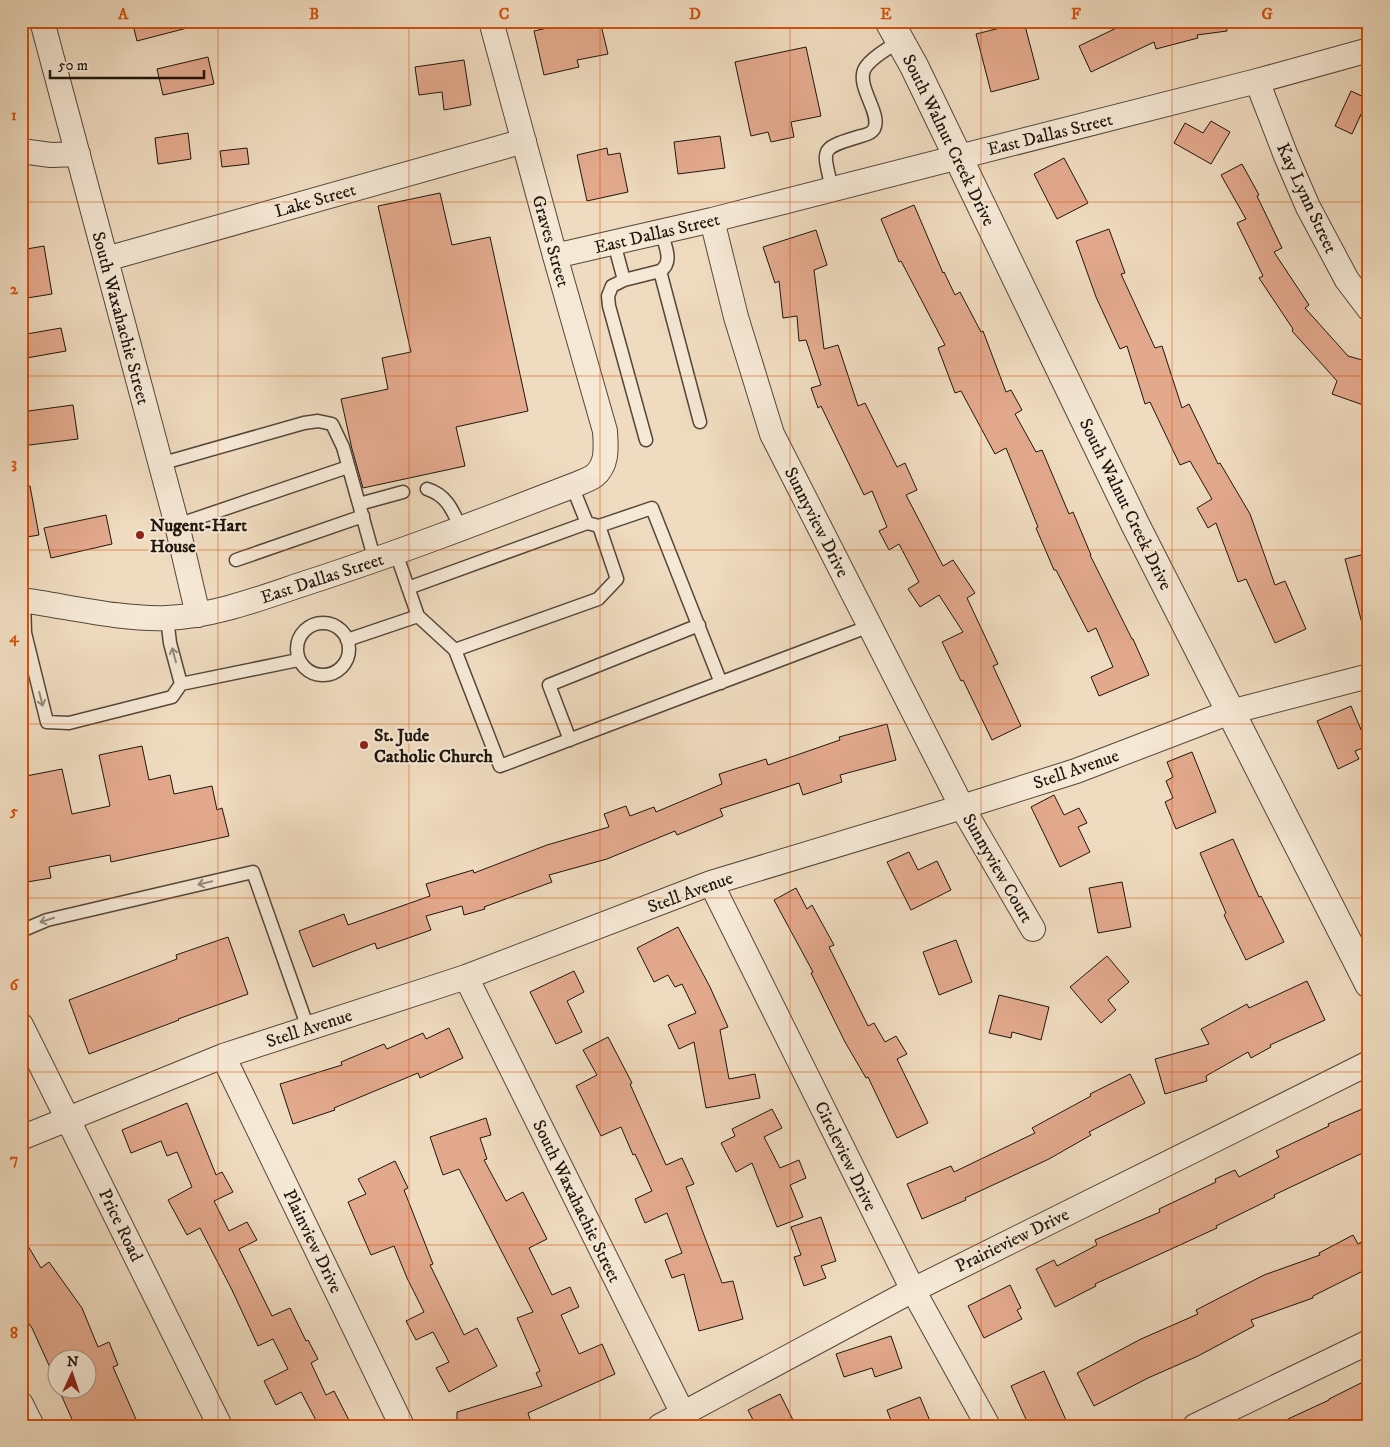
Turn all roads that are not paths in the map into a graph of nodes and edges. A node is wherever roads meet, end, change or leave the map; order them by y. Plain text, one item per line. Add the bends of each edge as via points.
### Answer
1 (42, 21) edge
2 (491, 21) edge
3 (894, 31) edge
4 (1369, 50) edge
5 (1257, 81) junction
6 (524, 141) junction
7 (21, 151) edge
8 (78, 154) junction
9 (958, 157) junction
10 (832, 190) junction
11 (712, 220) junction
12 (661, 232) junction
13 (614, 243) junction
14 (555, 256) junction
15 (106, 259) junction
16 (660, 271) junction
17 (624, 280) junction
18 (1369, 309) edge
19 (700, 422) dead end
20 (646, 440) dead end
21 (604, 462) joint
22 (160, 464) junction
23 (348, 467) junction
24 (572, 486) junction
25 (427, 489) dead end
26 (403, 492) dead end
27 (361, 510) junction
28 (177, 525) junction
29 (593, 525) junction
30 (461, 529) junction
31 (385, 557) junction
32 (236, 560) dead end
33 (408, 588) junction
34 (23, 600) edge
35 (198, 615) junction
36 (418, 616) junction
37 (166, 618) junction
38 (698, 625) junction
39 (870, 626) junction
40 (347, 640) junction
41 (455, 650) junction
42 (298, 660) junction
43 (1369, 676) edge
44 (721, 683) junction
45 (181, 684) junction
46 (1230, 712) junction
47 (570, 740) junction
48 (962, 807) junction
49 (711, 883) junction
50 (1033, 929) dead end
51 (21, 931) edge
52 (466, 977) junction
53 (1369, 984) edge
54 (21, 1025) edge
55 (308, 1028) junction
56 (223, 1056) junction
57 (1369, 1063) edge
58 (68, 1118) junction
59 (21, 1138) edge
60 (913, 1290) junction
61 (1369, 1342) edge
62 (21, 1404) edge
63 (686, 1420) edge
64 (32, 1426) edge
65 (220, 1426) edge
66 (402, 1426) edge
67 (660, 1426) edge
68 (988, 1426) edge
69 (1195, 1426) edge

1 - 8 street, South Waxahachie Street
2 - 6 street, Graves Street
3 - 9 street, South Walnut Creek Drive
3 - 10 lane via 864,70 862,81 875,128 871,133 841,142 826,152
4 - 5 street, East Dallas Street
5 - 9 street, East Dallas Street
5 - 18 street, Kay Lynn Street via 1308,207 1347,280
6 - 14 street, Graves Street
6 - 15 street, Lake Street
7 - 8 street
8 - 15 street, South Waxahachie Street
9 - 10 street, East Dallas Street
9 - 46 street, South Walnut Creek Drive via 1135,524
10 - 11 street, East Dallas Street
11 - 12 street, East Dallas Street
11 - 39 street, Sunnyview Drive via 736,317 772,434
12 - 13 street, East Dallas Street
12 - 16 lane via 668,263
13 - 14 street, East Dallas Street
13 - 17 lane
14 - 21 street, Graves Street via 605,431
15 - 22 street, South Waxahachie Street
16 - 17 lane
16 - 19 lane
17 - 20 lane via 609,291 609,306
21 - 24 street, East Dallas Street via 594,476
22 - 23 lane via 318,421 332,424
22 - 28 street, South Waxahachie Street
23 - 27 lane
23 - 28 lane
24 - 29 lane
24 - 30 street, East Dallas Street
25 - 30 lane via 444,498
26 - 27 lane
27 - 31 lane
27 - 32 lane
28 - 35 street, South Waxahachie Street
29 - 33 lane
29 - 38 lane via 652,508
29 - 41 lane via 617,579 598,598
30 - 31 street, East Dallas Street
31 - 33 lane
31 - 35 street, East Dallas Street
33 - 36 lane
34 - 37 street, East Dallas Street via 113,614
34 -> 45 lane via 25,633 47,722 69,723 172,696
35 - 37 street, East Dallas Street
36 - 40 lane
36 - 41 lane
45 -> 37 lane
38 - 44 lane
38 - 47 lane via 549,685
39 - 44 lane
39 - 48 street, Sunnyview Drive
40 - 42 lane via 348,658 337,672 328,675 310,673
40 - 42 lane via 337,627 313,625 297,643
41 - 47 lane via 500,766
42 - 45 lane
43 - 46 street, Stell Avenue
44 - 47 lane
46 - 48 street, Stell Avenue via 1076,771
46 - 53 street, South Walnut Creek Drive
48 - 49 street, Stell Avenue
48 - 50 street, Sunnyview Court
49 - 52 street, Stell Avenue
49 - 60 street, Circleview Drive
55 -> 51 lane via 253,872 47,920
52 - 55 street, Stell Avenue
52 - 63 street, South Waxahachie Street
54 - 58 street, Price Road
55 - 56 street, Stell Avenue
56 - 58 street, Stell Avenue
56 - 66 street, Plainview Drive
57 - 60 street, Prairieview Drive
58 - 59 street, Stell Avenue
58 - 65 street, Price Road
60 - 63 street, Prairieview Drive
60 - 68 street, Circleview Drive
61 - 69 street
62 - 64 street
63 - 67 street, Prairieview Drive

